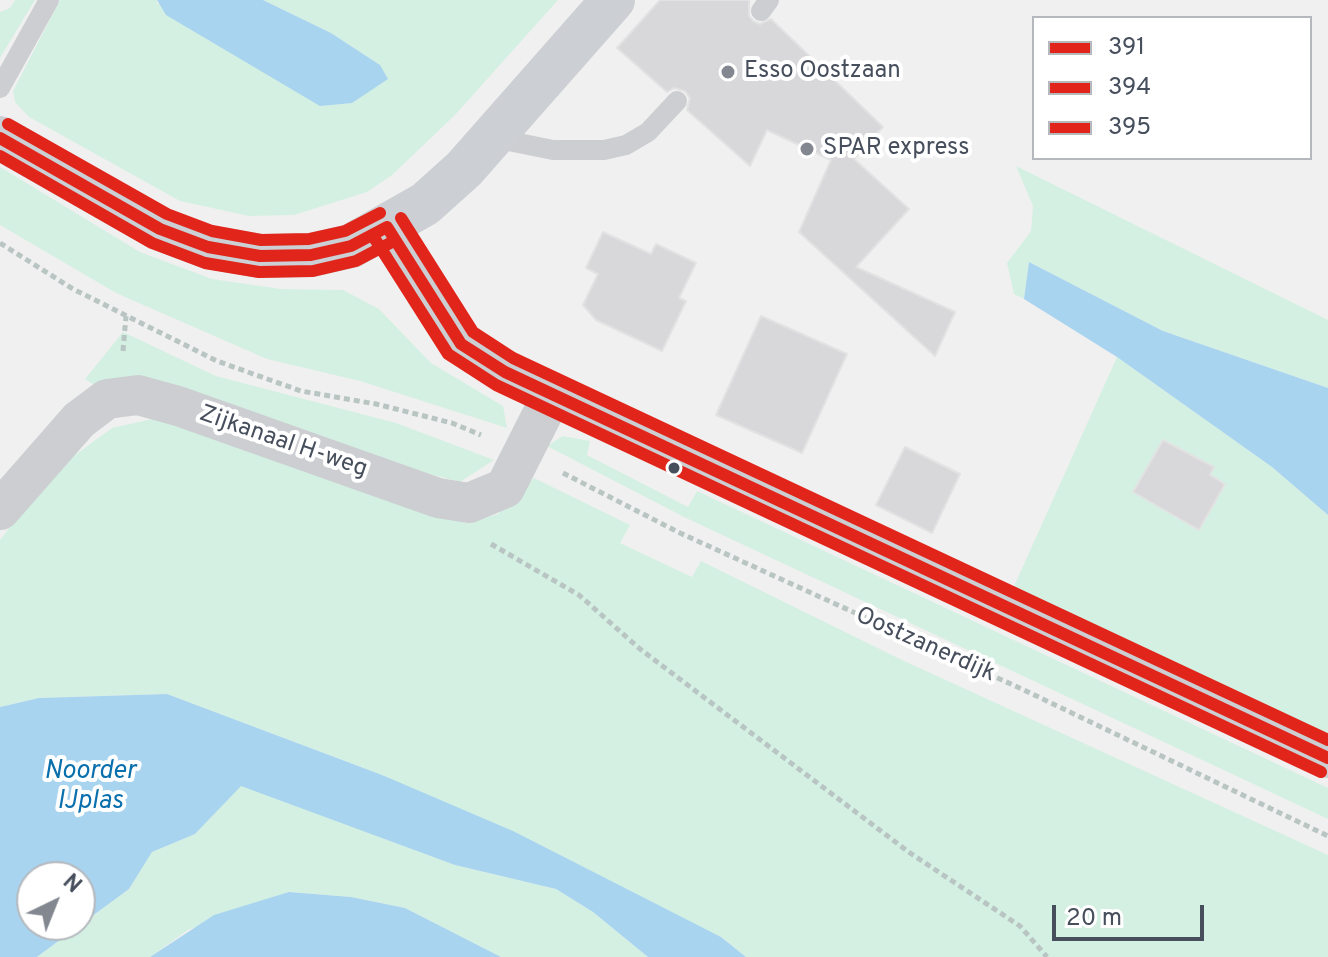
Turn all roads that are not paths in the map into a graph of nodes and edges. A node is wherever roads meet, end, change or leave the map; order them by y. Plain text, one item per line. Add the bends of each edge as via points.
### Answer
1 (49, 0) edge
2 (613, 0) edge
3 (0, 88) edge
4 (677, 101) dead end
5 (0, 138) edge
6 (494, 138) junction
7 (387, 227) junction
8 (552, 395) junction
9 (0, 510) edge
10 (1328, 758) edge

1 - 3 lane
2 - 6 street
4 - 6 lane via 648,132 604,150 553,150
5 - 7 street via 149,223 208,247 260,256 311,255 351,246
6 - 7 street via 425,204
7 - 8 street via 461,344
8 - 9 street, Zijkanaal H-weg via 505,488 469,503 438,498 138,395 107,399 79,420
8 - 10 street

